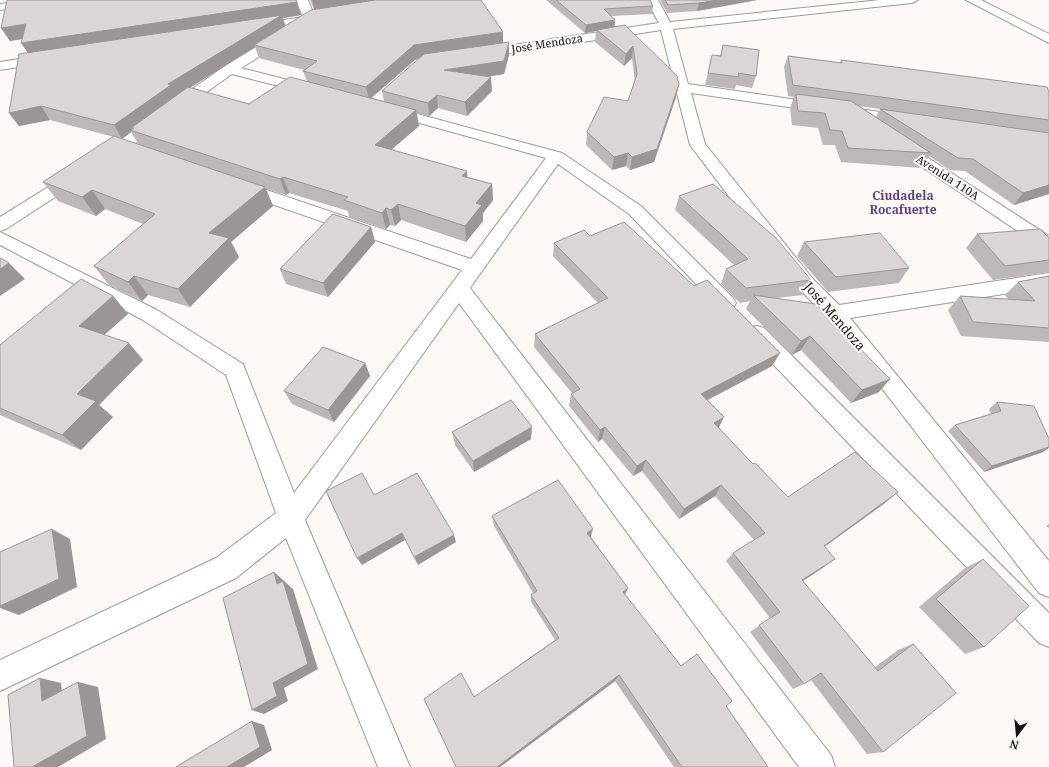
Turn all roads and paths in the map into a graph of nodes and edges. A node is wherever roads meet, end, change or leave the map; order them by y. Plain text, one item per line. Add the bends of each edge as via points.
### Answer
1 (54, 0) edge
2 (302, 0) edge
3 (652, 0) edge
4 (912, 0) edge
5 (972, 0) edge
6 (887, 1) edge
7 (783, 3) dead end
8 (0, 7) edge
9 (800, 13) junction
10 (332, 16) edge
11 (310, 19) junction
12 (666, 26) junction
13 (240, 30) edge
14 (1049, 39) edge
15 (468, 56) edge
16 (62, 57) edge
17 (0, 66) edge
18 (230, 69) junction
19 (681, 87) junction
20 (320, 92) edge
21 (373, 106) edge
22 (847, 112) junction
23 (917, 121) edge
24 (556, 156) junction
25 (225, 182) edge
26 (0, 225) edge
27 (0, 238) edge
28 (1049, 244) edge
29 (475, 267) junction
30 (1049, 280) edge
31 (459, 288) junction
32 (836, 313) junction
33 (291, 518) junction
34 (1049, 583) edge
35 (1049, 634) edge
36 (0, 676) edge
37 (394, 767) edge
38 (819, 767) edge

1 - 8 street
2 - 11 street
3 - 12 street
4 - 6 street, José Mendoza
5 - 14 street
6 - 9 street, José Mendoza
7 - 9 street
9 - 12 street, José Mendoza
10 - 11 street
11 - 13 street
11 - 18 street
12 - 15 street, José Mendoza
12 - 19 street, José Mendoza
16 - 17 street
18 - 20 street
18 - 26 street via 129,149
19 - 22 street
19 - 32 street, José Mendoza via 698,145 806,284
21 - 24 street
22 - 23 street
22 - 28 street, Avenida 110A
24 - 29 street
24 - 35 street via 635,210
25 - 29 street
27 - 33 street via 150,315 235,370
29 - 31 street
30 - 32 street
31 - 33 street
31 - 38 street
32 - 34 street, José Mendoza
33 - 36 street via 226,568
33 - 37 street

